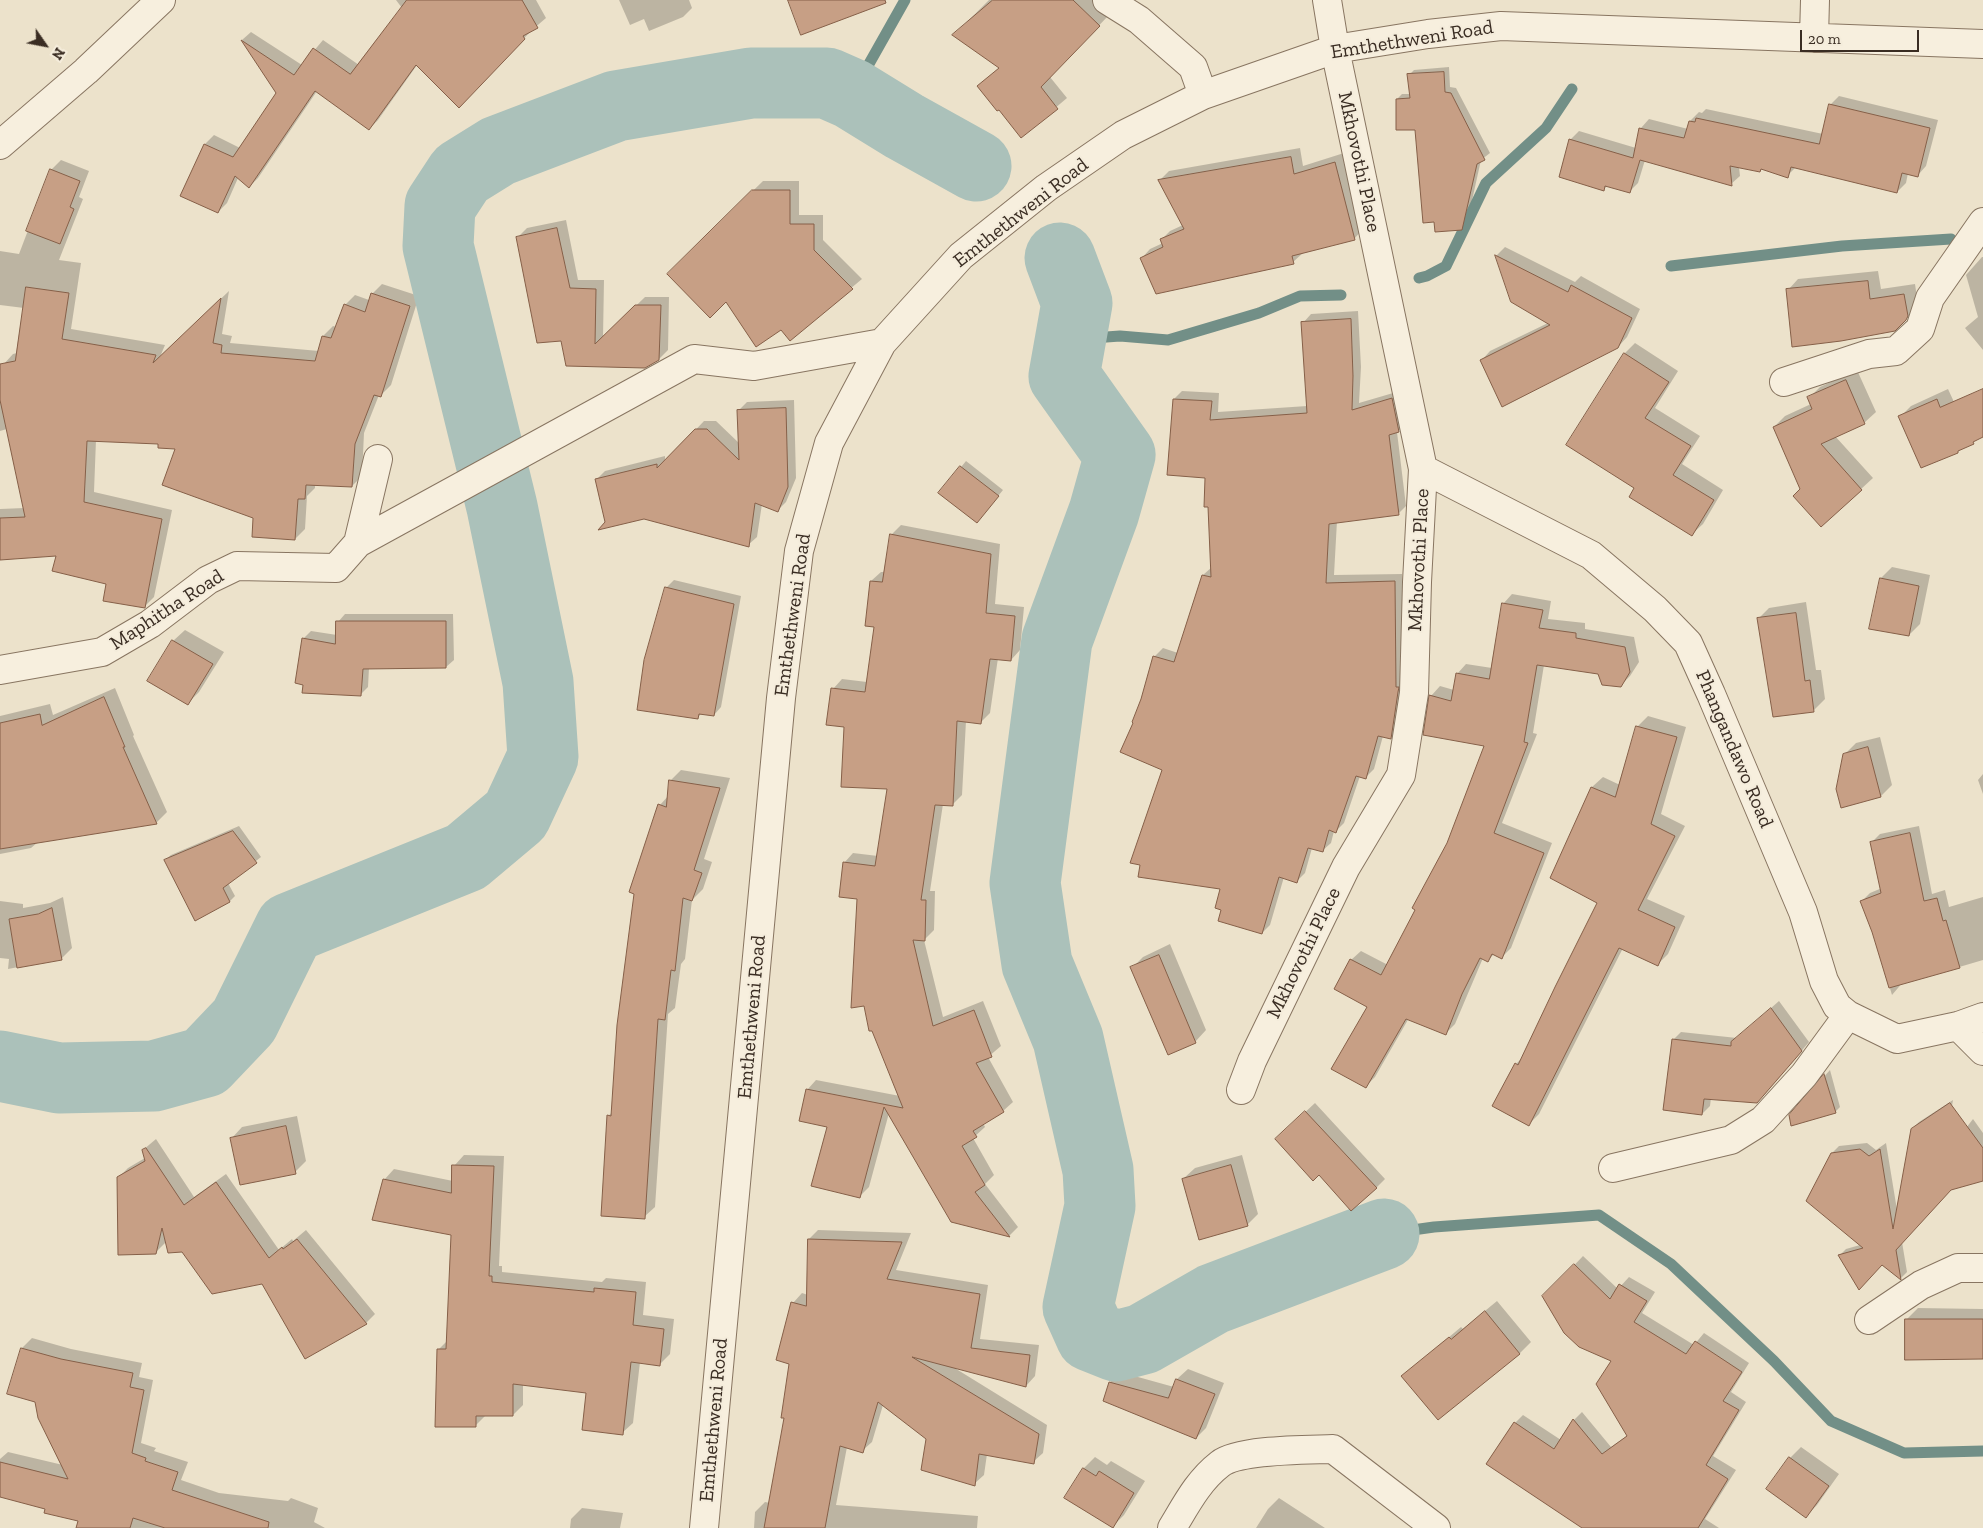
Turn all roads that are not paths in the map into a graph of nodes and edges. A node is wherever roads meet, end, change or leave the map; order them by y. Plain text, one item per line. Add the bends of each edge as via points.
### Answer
1 (161, 0) edge
2 (1107, 0) edge
3 (1327, 0) edge
4 (1815, 0) edge
5 (1814, 38) junction
6 (1983, 44) edge
7 (1335, 49) junction
8 (1202, 95) junction
9 (0, 145) edge
10 (1983, 222) edge
11 (882, 343) junction
12 (1784, 382) dead end
13 (378, 459) dead end
14 (1424, 469) junction
15 (358, 543) junction
16 (0, 670) edge
17 (1848, 1015) junction
18 (1971, 1022) edge
19 (1983, 1051) edge
20 (1242, 1090) dead end
21 (1613, 1168) dead end
22 (1983, 1268) edge
23 (1869, 1320) dead end
24 (704, 1528) edge
25 (1172, 1528) edge
26 (1436, 1528) edge

1 - 9 street via 86,71
2 - 8 street via 1139,20 1193,67
3 - 7 street, Mkhovothi Place
4 - 5 street
5 - 6 street, Emthethweni Road
5 - 7 street, Emthethweni Road via 1501,26
7 - 8 street, Emthethweni Road
7 - 14 street, Mkhovothi Place
8 - 11 street, Emthethweni Road via 1123,135 1046,188 962,256
10 - 12 street via 1930,298 1920,329 1896,350 1869,354
11 - 15 street via 754,366 694,359
11 - 24 street, Emthethweni Road via 829,443 799,551 781,698
13 - 15 street, Maphitha Road
14 - 17 street, Phangandawo Road via 1591,556 1655,609 1688,643 1803,912 1824,981 1837,1006
14 - 20 street, Mkhovothi Place via 1414,693 1401,775 1346,867 1252,1061
15 - 16 street, Maphitha Road via 336,568 237,566 208,580 150,624 102,652
17 - 18 street, Phangandawo Road via 1897,1039
17 - 21 street via 1804,1075 1763,1120 1732,1140
18 - 19 street
22 - 23 street via 1958,1268 1921,1285
25 - 26 street via 1198,1486 1221,1462 1250,1453 1333,1449

